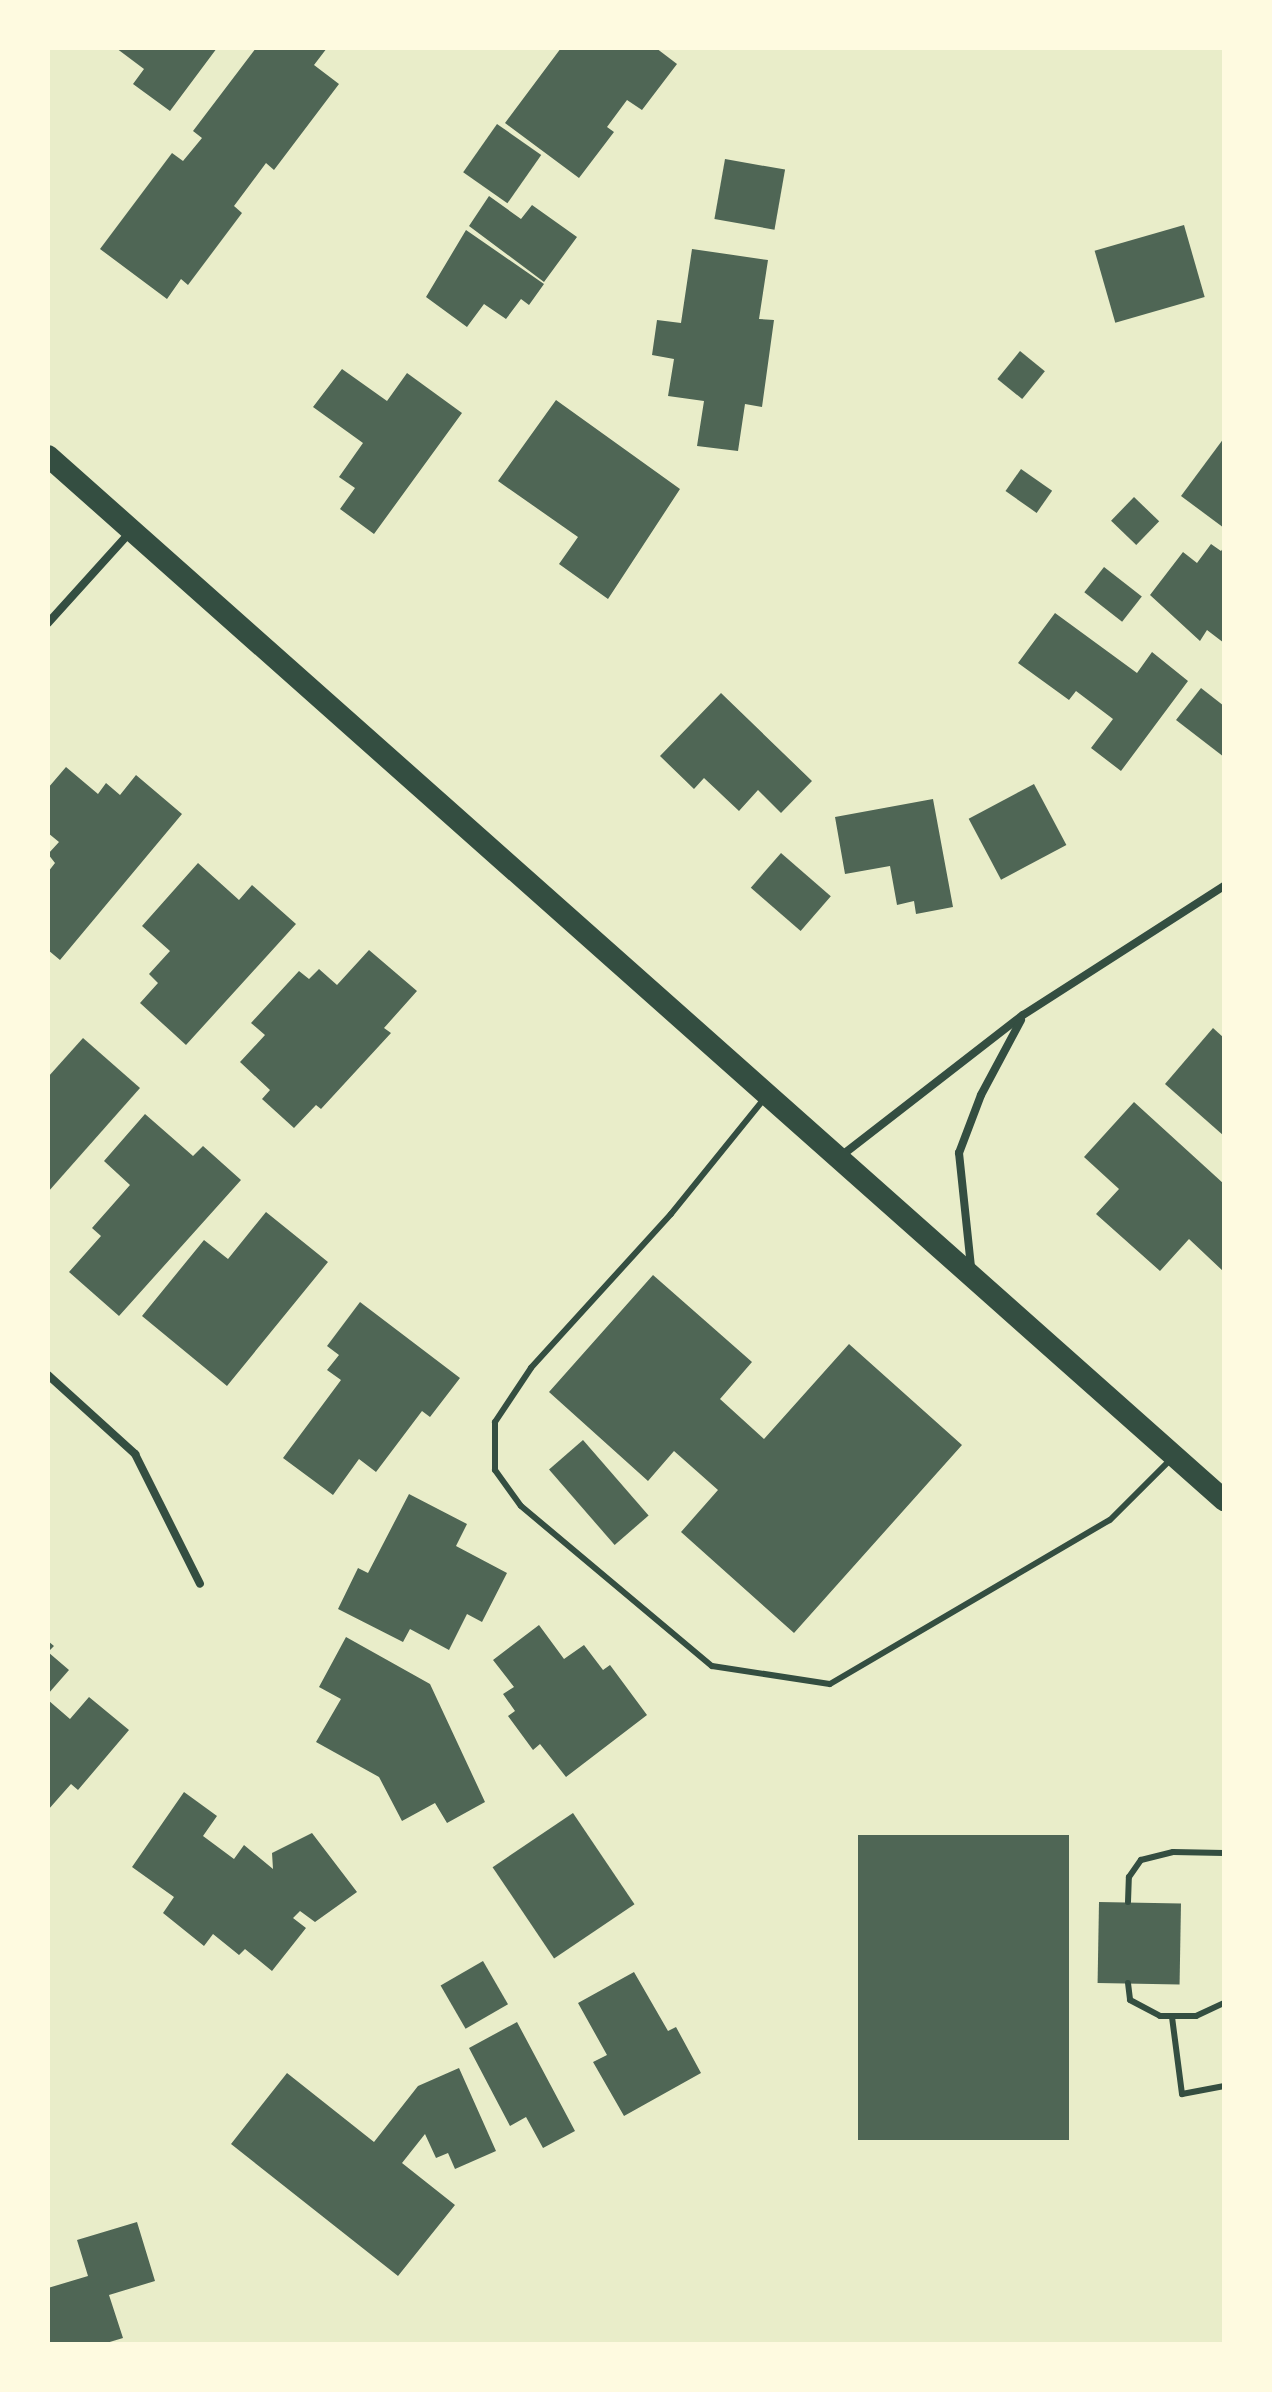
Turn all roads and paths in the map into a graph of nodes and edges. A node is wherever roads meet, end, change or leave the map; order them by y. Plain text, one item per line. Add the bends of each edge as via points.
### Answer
1 (48, 456) edge
2 (132, 530) junction
3 (48, 623) edge
4 (1224, 886) edge
5 (1023, 1015) junction
6 (766, 1096) junction
7 (837, 1159) junction
8 (973, 1278) junction
9 (48, 1375) edge
10 (1174, 1456) junction
11 (1224, 1500) edge
12 (200, 1584) dead end
13 (1224, 1853) edge
14 (1128, 1902) dead end
15 (1128, 1983) dead end
16 (1224, 2003) edge
17 (1172, 2017) junction
18 (1224, 2086) edge

1 - 2 highway
2 - 3 street
2 - 6 highway
4 - 5 street
5 - 7 street
5 - 8 street via 981,1095 959,1153
6 - 7 highway
6 - 10 lane via 671,1214 531,1368 495,1422 495,1470 521,1506 712,1666 830,1684 1110,1520
7 - 8 highway
8 - 10 highway
9 - 12 street via 135,1454
10 - 11 highway
13 - 14 lane via 1173,1852 1141,1860 1129,1877
15 - 17 lane via 1130,2000
16 - 17 lane via 1196,2016
17 - 18 lane via 1182,2094

